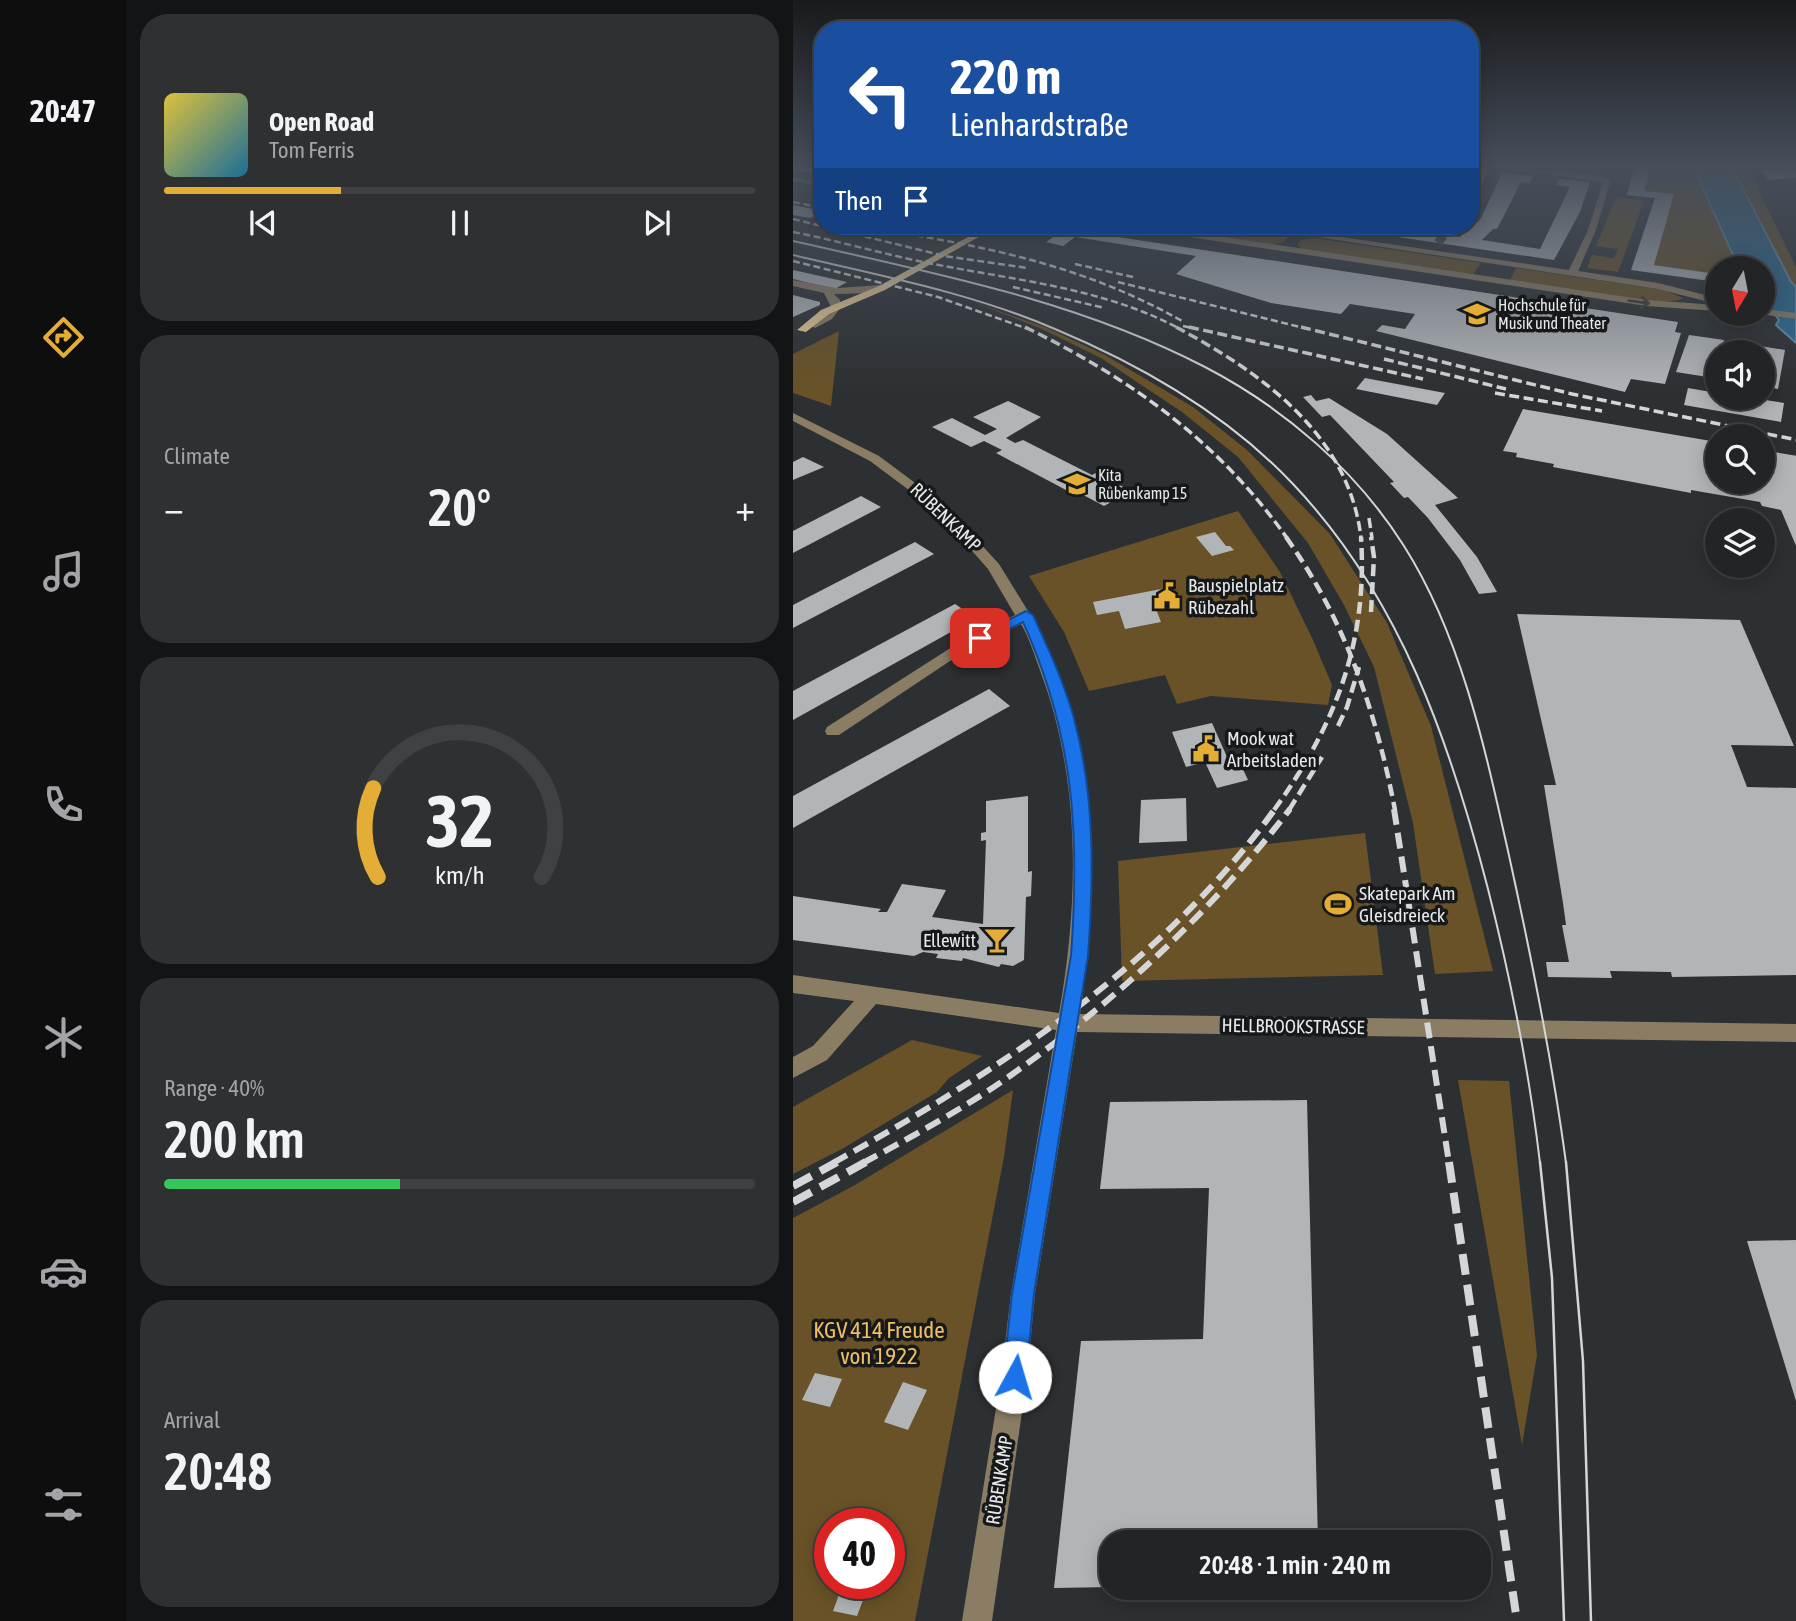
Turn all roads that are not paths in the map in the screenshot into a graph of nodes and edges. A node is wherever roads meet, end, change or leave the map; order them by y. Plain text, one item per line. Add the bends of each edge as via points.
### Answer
1 (962, 243) edge
2 (1248, 243) edge
3 (1290, 243) edge
4 (1378, 243) edge
5 (1438, 243) tunnel mouth
6 (1586, 243) edge
7 (1285, 248) junction
8 (1430, 252) junction
9 (1572, 274) junction
10 (793, 283) edge
11 (882, 288) junction
12 (822, 290) junction
13 (1705, 297) edge
14 (836, 307) junction
15 (1705, 307) edge
16 (1775, 313) edge
17 (1796, 316) edge
18 (815, 325) junction
19 (797, 332) edge
20 (793, 416) edge
21 (1026, 615) junction
22 (833, 731) dead end
23 (793, 984) edge
24 (872, 995) junction
25 (1068, 1023) junction
26 (1796, 1033) edge
27 (793, 1068) edge
28 (977, 1621) edge

1 - 11 main road
2 - 7 street
3 - 7 street
4 - 8 street
5 - 8 street
6 - 9 street
7 -> 15 street via 1647,303
8 - 9 street
9 - 13 street
10 - 12 street
11 - 12 street
11 - 14 main road
11 - 18 main road via 861,304
12 - 14 street via 834,298
14 - 18 street
14 - 19 main road
16 - 17 street
18 - 19 main road
20 - 21 street, RÜBENKAMP via 892,469 936,502 977,544
21 - 22 street via 957,650
21 - 25 street, RÜBENKAMP via 1065,715 1083,827 1080,944
23 - 24 street, HELLBROOKSTRASSE
24 - 25 street, HELLBROOKSTRASSE
24 - 27 street via 820,1053
25 - 26 street, HELLBROOKSTRASSE
25 - 28 street, RÜBENKAMP via 1023,1294 1015,1377

